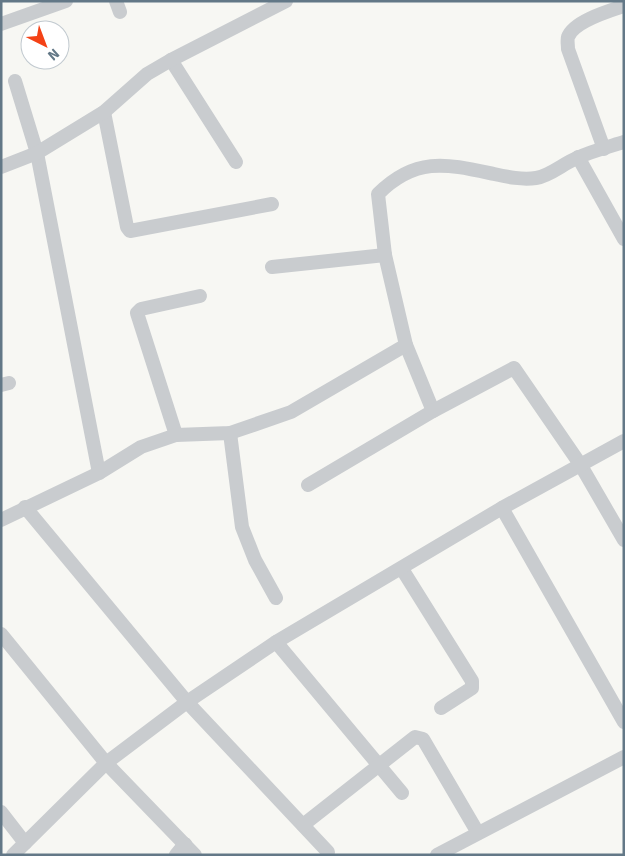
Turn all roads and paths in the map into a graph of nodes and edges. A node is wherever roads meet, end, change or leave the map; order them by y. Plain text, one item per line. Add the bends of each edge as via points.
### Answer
1 (66, 1) edge
2 (286, 1) edge
3 (624, 6) edge
4 (1, 24) edge
5 (171, 60) junction
6 (15, 81) dead end
7 (104, 112) junction
8 (624, 142) edge
9 (604, 149) junction
10 (37, 153) junction
11 (578, 157) junction
12 (236, 162) dead end
13 (1, 167) edge
14 (272, 204) dead end
15 (624, 239) edge
16 (385, 256) junction
17 (272, 267) dead end
18 (200, 296) dead end
19 (406, 345) junction
20 (433, 411) junction
21 (230, 433) junction
22 (176, 435) junction
23 (624, 441) edge
24 (580, 464) junction
25 (99, 472) junction
26 (308, 485) dead end
27 (25, 507) junction
28 (502, 508) junction
29 (1, 520) edge
30 (624, 540) edge
31 (402, 569) junction
32 (276, 598) dead end
33 (1, 634) edge
34 (276, 642) junction
35 (187, 702) junction
36 (441, 708) dead end
37 (624, 722) edge
38 (624, 757) edge
39 (106, 763) junction
40 (379, 766) junction
41 (402, 793) dead end
42 (1, 812) edge
43 (303, 825) junction
44 (478, 833) junction
45 (25, 843) junction
46 (180, 850) edge
47 (328, 852) dead end
48 (13, 855) edge
49 (195, 855) edge
50 (437, 855) edge

1 - 4 street
2 - 5 street
3 - 9 street via 587,20 568,37 568,49
5 - 7 street via 147,74
5 - 12 street
6 - 10 street
7 - 10 street
7 - 14 street via 118,189 130,231
8 - 9 street
9 - 11 street
10 - 13 street
10 - 25 street
11 - 15 street
11 - 16 street via 537,178 513,178 455,166 411,169 392,180 378,194
16 - 17 street
16 - 19 street
18 - 22 street via 141,309 137,314
19 - 20 street
19 - 21 street via 291,412
20 - 24 street via 514,368
20 - 26 street
21 - 22 street
21 - 32 street via 242,527 255,560
22 - 25 street via 141,447
23 - 24 street
24 - 28 street
24 - 30 street
25 - 27 street
27 - 29 street
27 - 35 street
28 - 31 street
28 - 37 street
31 - 34 street
31 - 36 street via 472,681 472,688
33 - 39 street
34 - 35 street
34 - 40 street
35 - 39 street
35 - 43 street
38 - 44 street
39 - 45 street
39 - 46 street
40 - 41 street
40 - 43 street
40 - 44 street via 415,737 423,740
42 - 45 street
43 - 47 street
44 - 50 street
45 - 48 street
46 - 49 street

